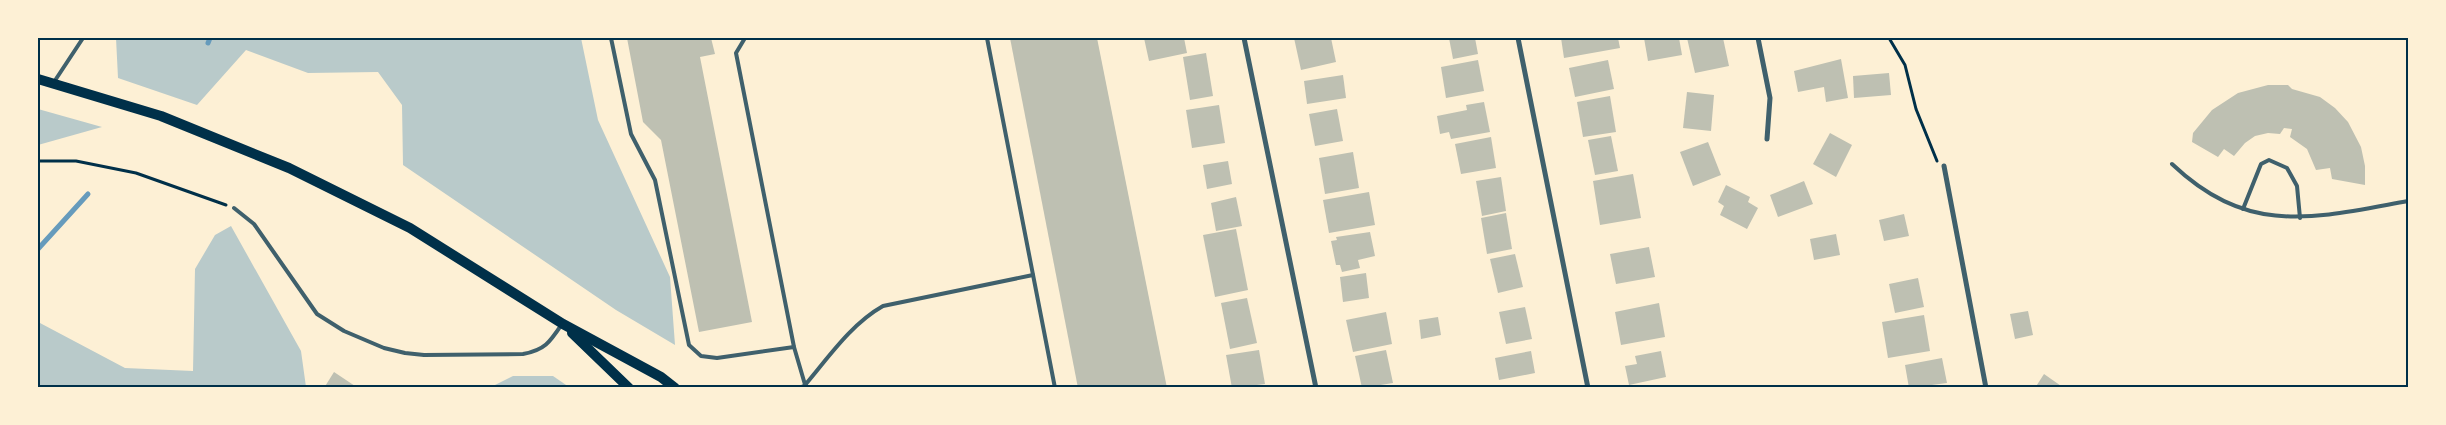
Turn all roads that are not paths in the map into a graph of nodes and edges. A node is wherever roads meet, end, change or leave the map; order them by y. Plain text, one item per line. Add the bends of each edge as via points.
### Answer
1 (83, 38) edge
2 (611, 38) edge
3 (745, 38) edge
4 (987, 38) edge
5 (1244, 38) edge
6 (1518, 38) edge
7 (1758, 38) edge
8 (38, 79) edge
9 (53, 84) junction
10 (1767, 139) dead end
11 (2172, 164) dead end
12 (1944, 166) road end
13 (2408, 201) edge
14 (234, 208) road end
15 (2243, 209) junction
16 (2300, 218) junction
17 (1033, 275) junction
18 (562, 324) junction
19 (794, 347) junction
20 (805, 386) edge
21 (630, 388) edge
22 (675, 388) edge
23 (799, 388) edge
24 (1055, 388) edge
25 (1316, 388) edge
26 (1588, 388) edge
27 (1986, 388) edge

1 - 9 lane
2 - 19 lane via 631,134 655,180 689,345 701,356 717,358
3 - 19 lane via 736,53
4 - 17 lane
5 - 25 street
6 - 26 street
7 - 10 street via 1770,98
8 - 9 main road
9 - 18 main road via 162,116 289,168 410,228
11 - 15 lane via 2200,188
12 - 27 street
13 - 16 lane
14 - 18 lane via 254,224 317,314 344,331 384,348 424,355 522,354 538,351 550,342
15 - 16 lane via 2268,216
15 - 16 lane via 2260,164 2269,160 2287,168 2297,186
17 - 20 lane via 883,306 855,328
17 - 24 lane
18 - 21 main road
18 - 22 main road
19 - 20 lane
20 - 23 lane

